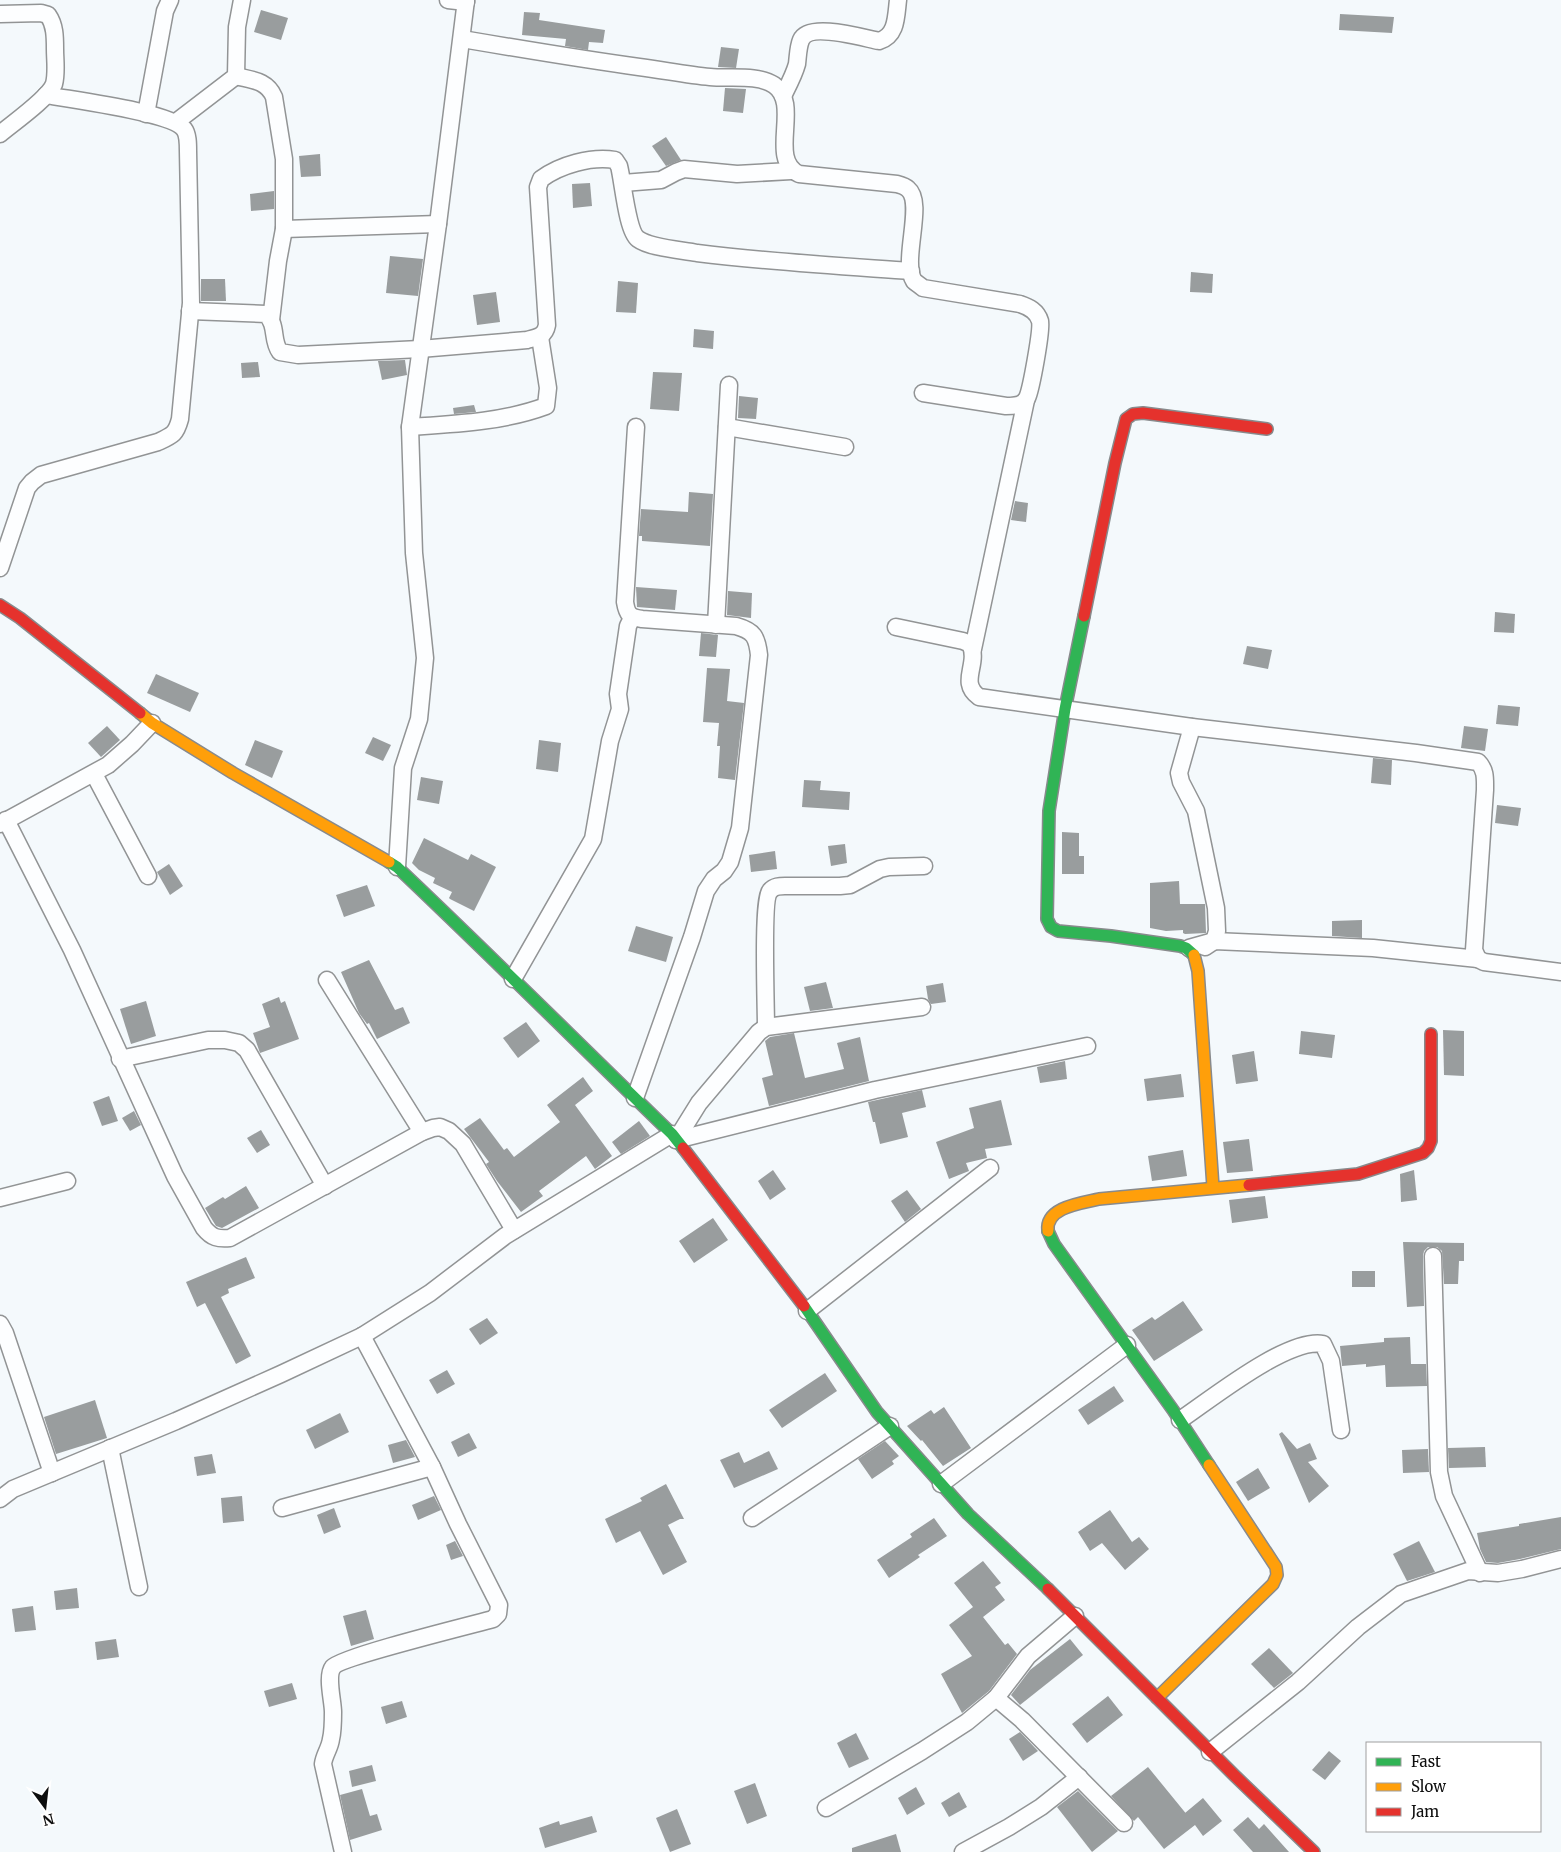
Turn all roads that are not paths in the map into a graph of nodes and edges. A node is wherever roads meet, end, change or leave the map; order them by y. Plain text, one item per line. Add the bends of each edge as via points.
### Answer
1 (170, 0) edge
2 (230, 0) edge
3 (242, 0) edge
4 (448, 0) edge
5 (898, 0) edge
6 (466, 1) edge
7 (0, 14) edge
8 (462, 40) junction
9 (236, 76) junction
10 (46, 95) junction
11 (783, 96) junction
12 (146, 114) junction
13 (176, 122) junction
14 (0, 134) edge
15 (791, 170) junction
16 (623, 183) junction
17 (438, 224) junction
18 (284, 229) junction
19 (911, 271) junction
20 (190, 311) junction
21 (272, 320) junction
22 (540, 337) junction
23 (420, 349) junction
24 (729, 384) dead end
25 (923, 393) dead end
26 (1026, 400) junction
27 (410, 427) junction
28 (636, 427) dead end
29 (727, 428) junction
30 (1267, 429) dead end
31 (845, 447) dead end
32 (0, 568) edge
33 (0, 605) edge
34 (632, 618) junction
35 (716, 625) junction
36 (896, 627) dead end
37 (973, 649) junction
38 (1065, 709) junction
39 (152, 723) junction
40 (1192, 727) junction
41 (94, 774) junction
42 (3, 822) edge
43 (924, 866) dead end
44 (397, 867) junction
45 (148, 876) dead end
46 (1214, 941) junction
47 (1192, 951) junction
48 (1478, 959) junction
49 (1561, 972) edge
50 (513, 979) junction
51 (327, 980) dead end
52 (922, 1007) dead end
53 (766, 1027) junction
54 (1431, 1034) dead end
55 (1087, 1046) dead end
56 (120, 1059) junction
57 (634, 1098) junction
58 (422, 1132) junction
59 (674, 1137) junction
60 (990, 1168) dead end
61 (67, 1181) dead end
62 (325, 1186) junction
63 (1213, 1187) junction
64 (0, 1198) edge
65 (514, 1230) junction
66 (1433, 1256) dead end
67 (807, 1311) junction
68 (0, 1324) edge
69 (362, 1336) junction
70 (1127, 1345) junction
71 (1180, 1420) junction
72 (890, 1426) junction
73 (1341, 1430) dead end
74 (110, 1448) junction
75 (432, 1467) junction
76 (52, 1473) junction
77 (941, 1484) junction
78 (0, 1498) edge
79 (282, 1508) dead end
80 (752, 1518) dead end
81 (1561, 1559) edge
82 (1480, 1573) junction
83 (139, 1587) dead end
84 (1075, 1616) junction
85 (996, 1698) junction
86 (1157, 1698) junction
87 (1210, 1752) junction
88 (1078, 1777) junction
89 (826, 1808) dead end
90 (1124, 1823) dead end
91 (343, 1852) edge
92 (964, 1852) edge
93 (1314, 1852) edge

1 - 12 street via 165,11
2 - 3 street
3 - 9 street via 237,27
4 - 6 street
5 - 11 street via 893,32 886,39 879,41 824,31 805,34
6 - 8 street
7 - 10 street via 41,13 52,21 55,77
8 - 11 street via 710,77 755,79 770,82
8 - 17 street
9 - 13 street
9 - 18 street via 267,85 274,96 284,159
10 - 12 street
10 - 14 street
11 - 15 street via 786,162
12 - 13 street
13 - 20 street via 185,130 188,151
15 - 16 street via 737,174 684,170 661,180
15 - 19 street via 799,174 898,184 908,189 913,195 914,206
16 - 19 street via 631,230 638,239 669,249
16 - 22 street via 619,166 606,158 562,167 541,179 538,187 547,324 546,332
17 - 18 street
17 - 23 street
18 - 21 street
19 - 26 street via 914,281 923,288 1020,304 1037,315 1040,334
20 - 21 street via 256,312 266,314
20 - 32 street via 177,430 158,442 41,475 32,482
21 - 23 street via 276,347 286,354
22 - 23 street
22 - 27 street via 548,388 546,406 527,413 473,422
23 - 27 street
24 - 29 street
25 - 26 street via 1006,406 1018,406
26 - 37 street
27 - 44 street via 414,553 425,658 419,719 404,768
28 - 34 street via 625,602
29 - 31 street
29 - 35 street
30 - 38 street via 1143,413 1126,418
33 - 39 street
34 - 35 street
34 - 50 street via 618,694 620,709 610,741 593,838
35 - 57 street via 746,629 754,635 759,655 740,828 730,862 706,891
36 - 37 street via 963,641
37 - 38 street via 969,682 971,691 979,697
38 - 40 street
38 - 47 street via 1049,812 1047,919 1051,927 1069,933 1111,936
39 - 41 street via 132,744
39 - 44 street
40 - 46 street via 1179,773 1196,811 1216,908
40 - 48 street via 1478,762 1485,776 1485,790 1474,950
41 - 42 street
41 - 45 street
42 - 56 street via 72,950
43 - 53 street via 880,869 850,885 777,886 771,890 766,920
44 - 50 street
46 - 47 street
46 - 48 street via 1373,948
47 - 63 street via 1198,976
48 - 49 street via 1496,965
50 - 57 street
51 - 58 street
52 - 53 street
53 - 59 street via 699,1103
54 - 63 street via 1431,1141 1423,1153 1358,1174
55 - 59 street via 875,1090
56 - 62 street via 208,1040 239,1043 247,1050
56 - 62 street via 176,1176 210,1236 230,1238
57 - 59 street
58 - 62 street
58 - 65 street via 440,1127 450,1131 463,1144
59 - 65 street
59 - 67 street
60 - 67 street
61 - 64 street
63 - 70 street via 1098,1199 1079,1203 1057,1213 1049,1221 1047,1227 1054,1244
65 - 69 street via 430,1293
66 - 82 street via 1439,1472 1444,1496
67 - 72 street
68 - 76 street
69 - 74 street
69 - 75 street
70 - 71 street
70 - 77 street
71 - 73 street via 1259,1367 1289,1351 1315,1343 1323,1344 1331,1361
71 - 86 street via 1268,1554 1277,1575 1273,1584
72 - 77 street
72 - 80 street
74 - 76 street
74 - 83 street
75 - 79 street
75 - 91 street via 496,1596 498,1614 492,1619 377,1650 332,1668 332,1734 323,1764
76 - 78 street
77 - 84 street
81 - 82 street via 1522,1570
82 - 87 street via 1450,1576 1392,1599 1298,1682
84 - 85 street via 1028,1656
84 - 86 street
85 - 88 street
85 - 89 street via 967,1722
86 - 87 street
87 - 93 street
88 - 90 street
88 - 92 street via 1041,1807

